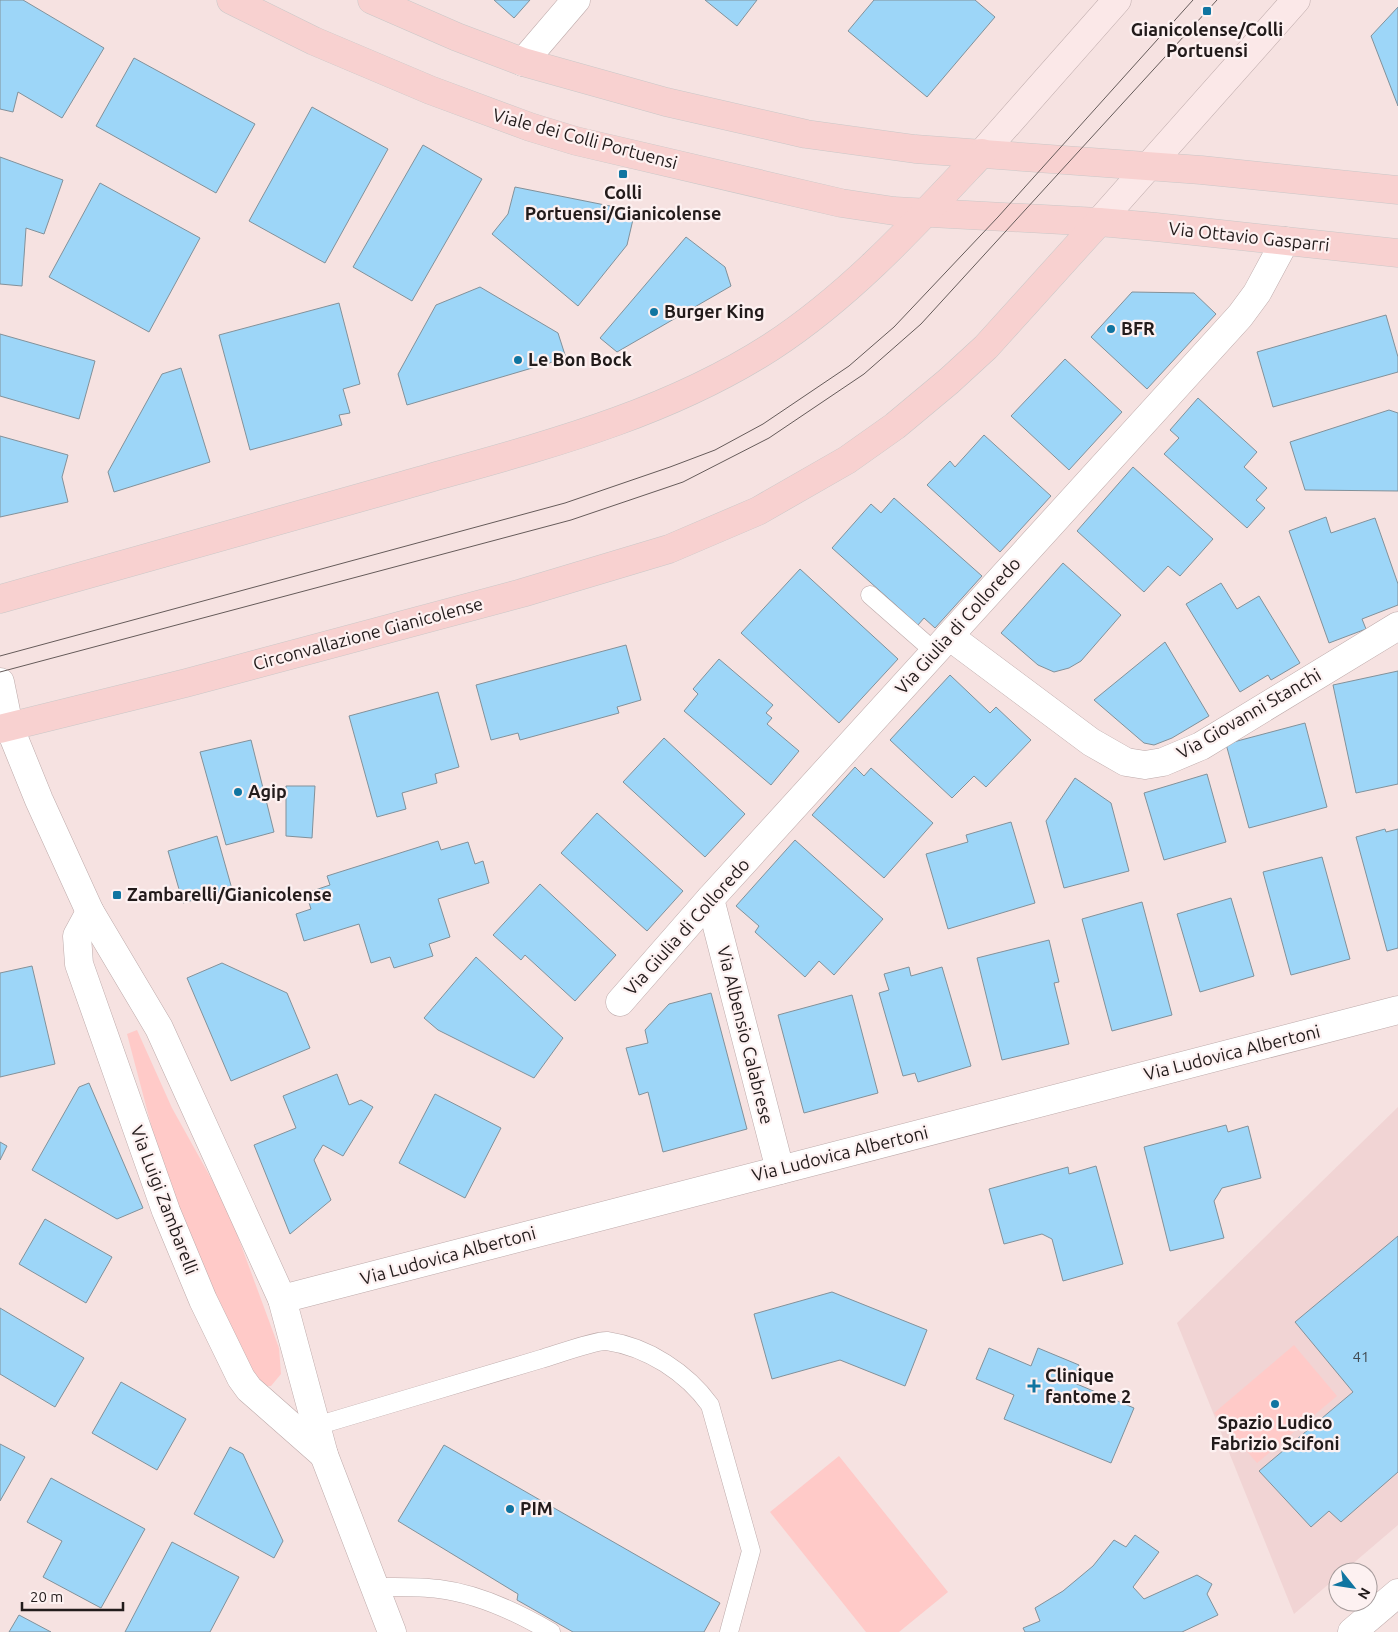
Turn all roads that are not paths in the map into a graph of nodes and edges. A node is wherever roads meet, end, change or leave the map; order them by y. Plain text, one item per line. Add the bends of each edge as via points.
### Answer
1 (233, 0) edge
2 (372, 0) edge
3 (576, 0) edge
4 (1117, 0) edge
5 (1296, 0) edge
6 (523, 62) junction
7 (982, 153) junction
8 (1148, 167) junction
9 (1398, 190) edge
10 (926, 213) junction
11 (1099, 222) junction
12 (1285, 241) junction
13 (1398, 253) edge
14 (870, 595) dead end
15 (0, 599) edge
16 (1398, 626) edge
17 (942, 644) junction
18 (0, 682) edge
19 (4, 727) edge
20 (710, 899) junction
21 (90, 912) junction
22 (620, 1002) dead end
23 (1398, 1010) edge
24 (780, 1170) junction
25 (282, 1299) junction
26 (314, 1415) junction
27 (324, 1456) junction
28 (373, 1587) junction
29 (1398, 1593) edge
30 (392, 1632) edge
31 (551, 1632) edge
32 (729, 1632) edge
33 (1352, 1632) edge

1 - 10 main road, Viale dei Colli Portuensi via 314,41 430,90 530,127 841,203 894,212
2 - 6 main road
3 - 6 street
4 - 7 main road
5 - 8 main road, Circonvallazione Gianicolense
6 - 7 main road via 666,102 806,134 881,145
7 - 8 main road
7 - 10 main road
8 - 9 main road
8 - 11 main road, Circonvallazione Gianicolense
10 - 11 main road
10 - 15 main road via 862,276 772,346 719,378 657,406 537,449
11 - 12 main road, Via Ottavio Gasparri
11 - 19 main road, Circonvallazione Gianicolense via 986,347 949,381 895,426 847,460 758,511 669,549 522,593 186,683
12 - 13 main road, Via Ottavio Gasparri
12 - 17 street, Via Giulia di Colloredo via 1257,293 1240,316
14 - 17 lane
16 - 17 street, Via Giovanni Stanchi via 1201,746 1163,762 1145,765 1126,762 1091,742
17 - 20 street, Via Giulia di Colloredo
18 - 19 street, Via Luigi Zambarelli
19 - 21 street, Via Luigi Zambarelli
20 - 22 street, Via Giulia di Colloredo
20 - 24 street, Via Albensio Calabrese
21 - 25 street, Via Luigi Zambarelli via 159,1028
21 - 27 street, Via Luigi Zambarelli via 77,936 79,964 166,1211 203,1300 241,1378
23 - 24 street, Via Ludovica Albertoni
24 - 25 street, Via Ludovica Albertoni
25 - 26 street, Via Luigi Zambarelli
26 - 27 street, Via Luigi Zambarelli
26 - 32 lane via 468,1379 605,1341 637,1349 675,1369 698,1389 710,1406 751,1551
27 - 28 street, Via Luigi Zambarelli
28 - 30 street, Via Luigi Zambarelli
28 - 31 lane via 438,1588 464,1593 510,1610
29 - 33 street

